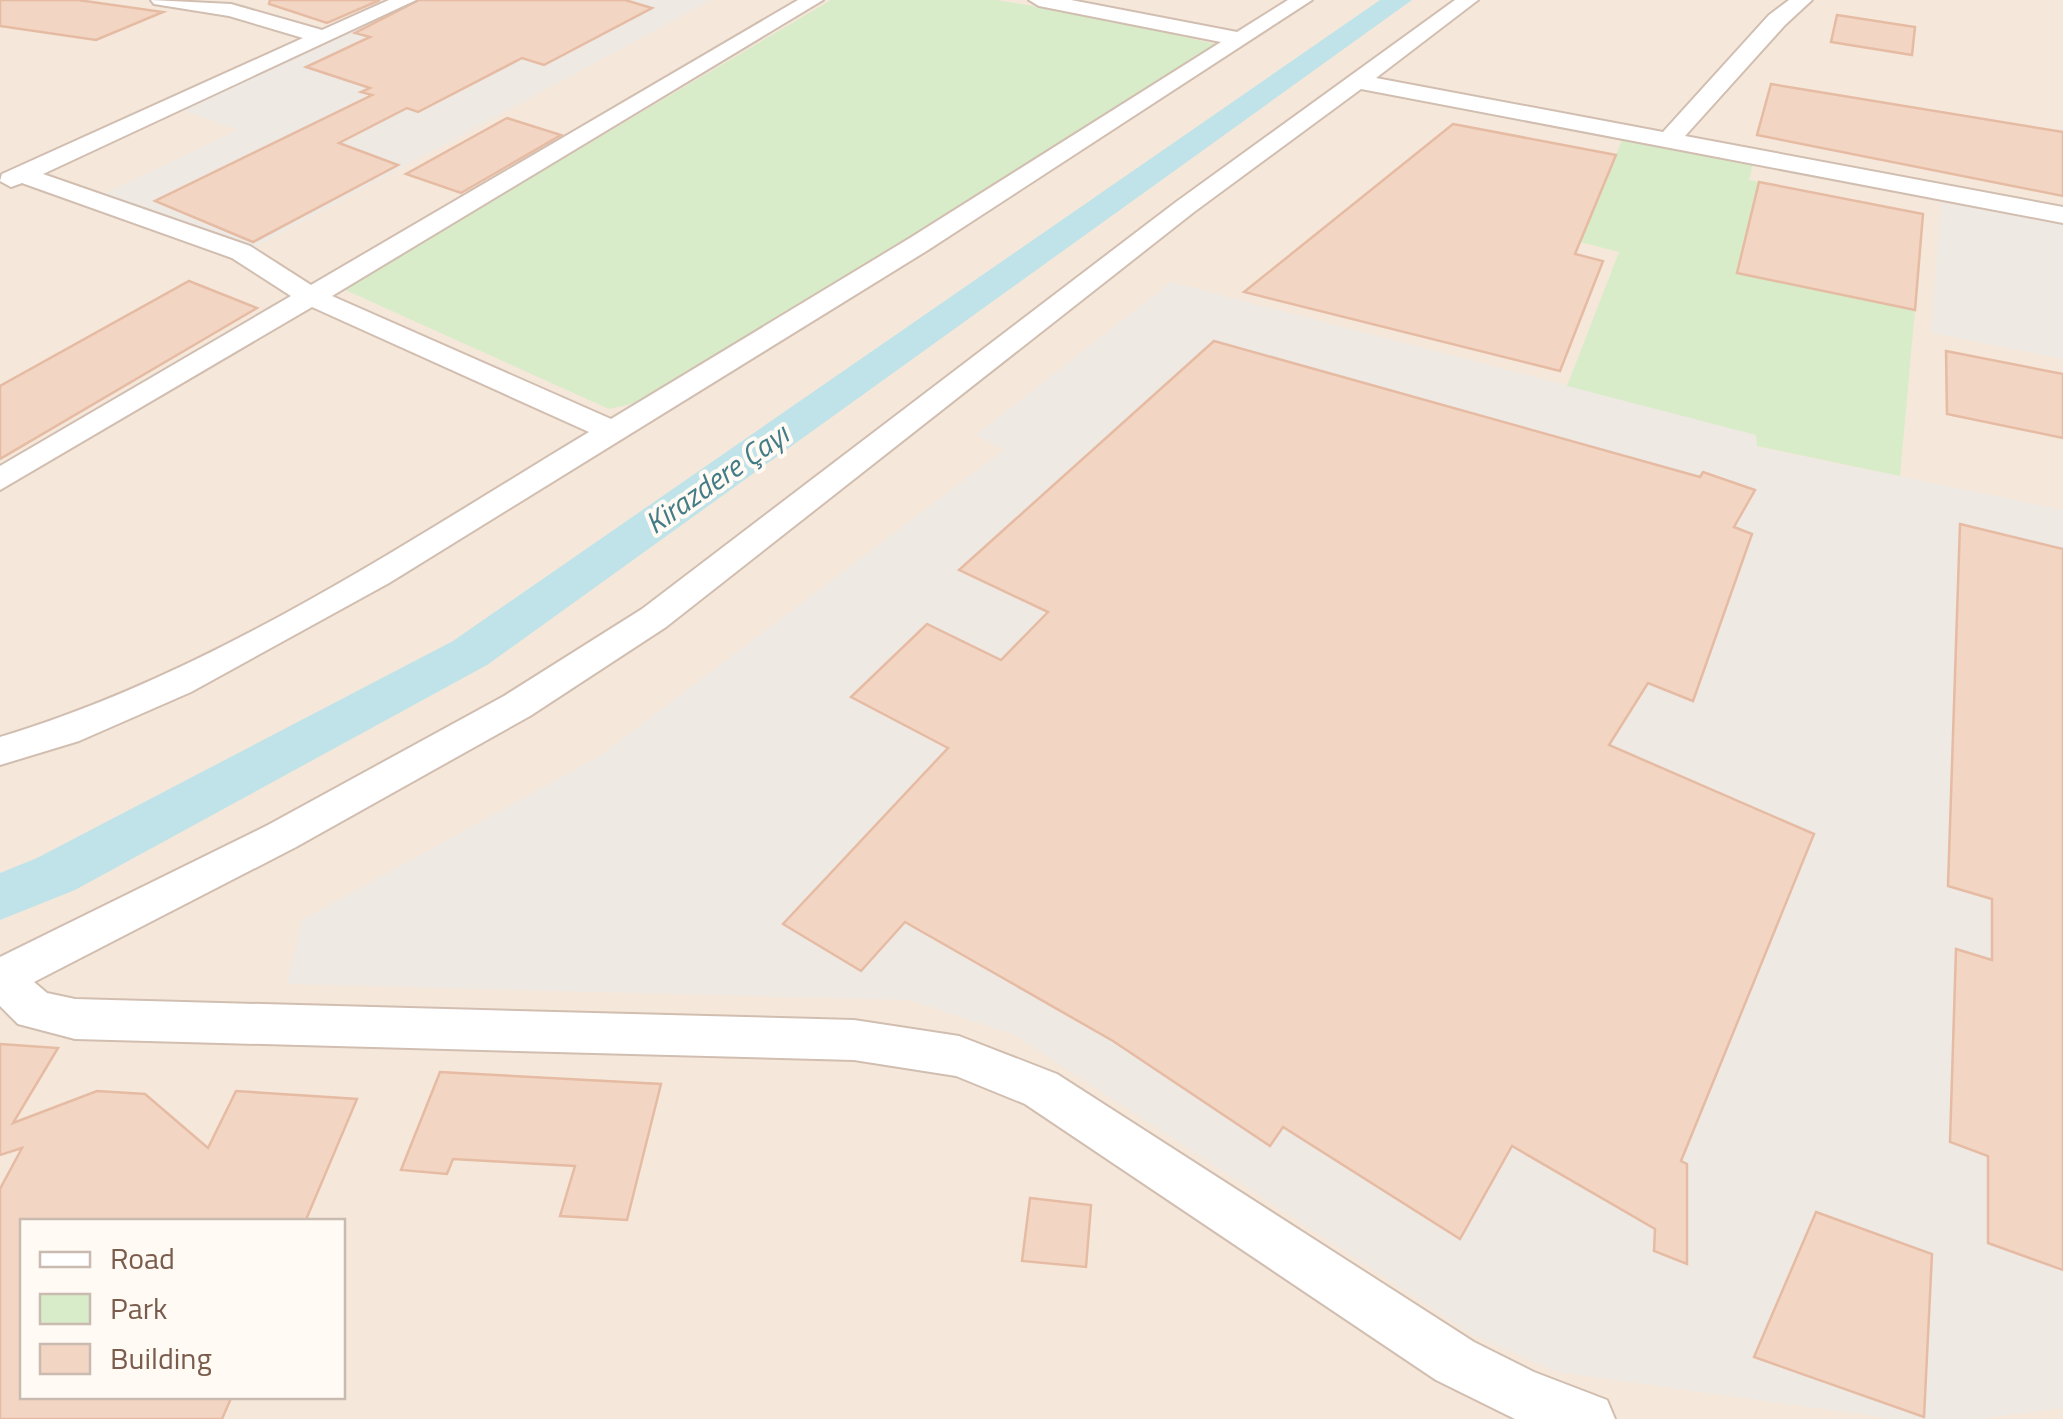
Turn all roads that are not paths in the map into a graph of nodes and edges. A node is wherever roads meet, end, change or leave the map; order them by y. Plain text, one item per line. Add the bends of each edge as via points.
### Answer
1 (161, 0) edge
2 (406, 0) edge
3 (813, 0) edge
4 (1039, 0) edge
5 (1302, 0) edge
6 (1468, 0) edge
7 (1802, 0) edge
8 (322, 37) junction
9 (1238, 39) junction
10 (1358, 82) junction
11 (1669, 140) junction
12 (11, 180) edge
13 (2063, 214) edge
14 (310, 296) junction
15 (613, 431) junction
16 (0, 480) edge
17 (0, 751) edge
18 (0, 978) edge
19 (1588, 1419) edge

1 - 8 street via 231,10
2 - 8 street
3 - 14 street
4 - 9 street
5 - 9 street
6 - 10 street
7 - 11 street
8 - 12 street
9 - 15 street
10 - 11 street
10 - 18 street via 1185,207 654,618 517,706 282,836
11 - 13 street
12 - 14 street via 200,235 271,268
14 - 15 street
14 - 16 street
15 - 17 street via 287,627 66,732
18 - 19 street via 34,1010 76,1019 854,1040 959,1056 1041,1088 1455,1361

